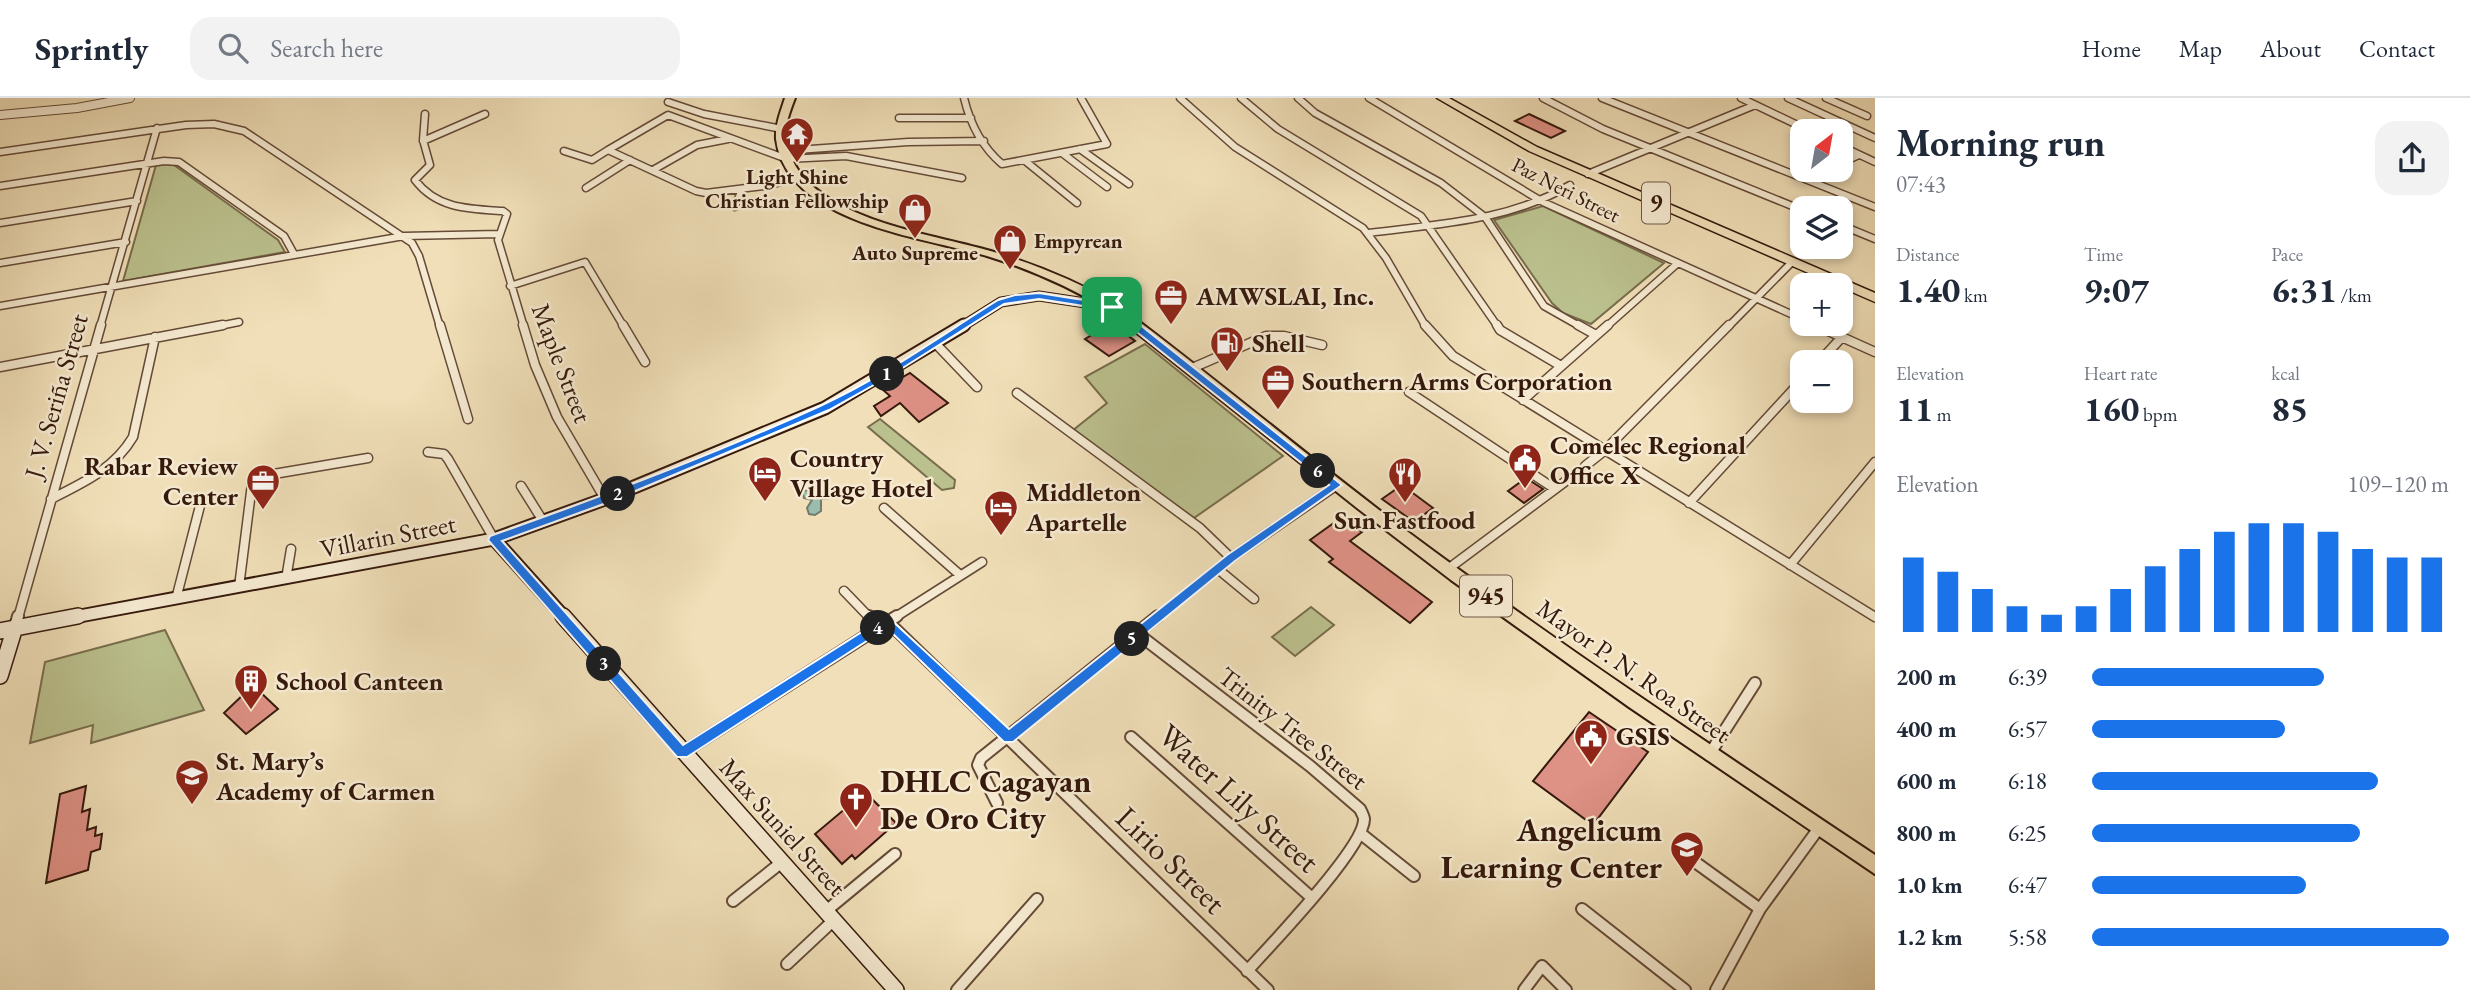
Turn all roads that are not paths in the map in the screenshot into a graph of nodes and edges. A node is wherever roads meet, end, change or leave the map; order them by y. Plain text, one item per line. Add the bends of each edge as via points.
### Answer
1 (130, 98) edge
2 (964, 98) edge
3 (1081, 98) edge
4 (1180, 98) edge
5 (1241, 98) edge
6 (1298, 98) edge
7 (1369, 98) edge
8 (1442, 98) edge
9 (1459, 98) edge
10 (1543, 98) edge
11 (1602, 98) edge
12 (1741, 98) edge
13 (1788, 98) edge
14 (1826, 98) edge
15 (786, 99) edge
16 (668, 102) dead end
17 (1755, 105) junction
18 (1875, 112) edge
19 (425, 114) dead end
20 (485, 114) dead end
21 (0, 115) edge
22 (899, 118) dead end
23 (971, 118) junction
24 (1790, 122) edge
25 (157, 128) junction
26 (782, 129) junction
27 (1686, 132) junction
28 (1875, 138) edge
29 (729, 139) junction
30 (423, 141) junction
31 (984, 141) junction
32 (1650, 148) junction
33 (1080, 149) junction
34 (608, 150) junction
35 (565, 151) dead end
36 (0, 152) edge
37 (1853, 152) edge
38 (1062, 153) junction
39 (785, 155) junction
40 (1859, 155) junction
41 (1853, 158) edge
42 (630, 160) junction
43 (1024, 160) junction
44 (1875, 162) edge
45 (147, 163) junction
46 (653, 170) junction
47 (1593, 171) junction
48 (1790, 173) edge
49 (798, 176) junction
50 (684, 177) dead end
51 (962, 178) dead end
52 (673, 179) junction
53 (1813, 182) edge
54 (1129, 184) dead end
55 (1570, 185) dead end
56 (0, 186) edge
57 (1107, 187) dead end
58 (586, 188) dead end
59 (742, 189) junction
60 (137, 201) junction
61 (1543, 202) junction
62 (1077, 203) dead end
63 (1790, 205) edge
64 (735, 206) dead end
65 (1875, 206) edge
66 (1485, 217) junction
67 (0, 223) edge
68 (1430, 225) junction
69 (1853, 230) edge
70 (1368, 233) junction
71 (499, 234) junction
72 (404, 236) junction
73 (1875, 239) edge
74 (126, 242) junction
75 (295, 254) junction
76 (1790, 255) edge
77 (1795, 259) edge
78 (1798, 259) edge
79 (1799, 259) edge
80 (0, 263) edge
81 (1678, 263) junction
82 (510, 286) junction
83 (1875, 286) edge
84 (110, 287) junction
85 (1755, 298) junction
86 (1875, 298) edge
87 (0, 306) edge
88 (1112, 307) junction
89 (1790, 314) edge
90 (239, 322) dead end
91 (1596, 335) junction
92 (155, 337) junction
93 (1842, 337) joint
94 (936, 344) junction
95 (1322, 345) dead end
96 (95, 349) junction
97 (1830, 350) edge
98 (1875, 352) edge
99 (645, 362) dead end
100 (1561, 366) junction
101 (0, 367) edge
102 (1190, 369) junction
103 (977, 387) dead end
104 (1409, 392) dead end
105 (1017, 393) dead end
106 (1790, 393) edge
107 (1523, 400) junction
108 (468, 419) dead end
109 (1604, 451) junction
110 (428, 452) dead end
111 (368, 458) dead end
112 (1875, 462) edge
113 (1337, 485) junction
114 (521, 486) dead end
115 (1555, 489) junction
116 (201, 498) dead end
117 (51, 499) junction
118 (605, 499) junction
119 (1689, 503) junction
120 (884, 508) dead end
121 (543, 521) junction
122 (494, 540) junction
123 (291, 549) dead end
124 (1231, 558) junction
125 (982, 562) dead end
126 (1790, 565) junction
127 (1448, 569) junction
128 (1219, 570) junction
129 (960, 575) junction
130 (286, 579) junction
131 (239, 587) junction
132 (844, 591) dead end
133 (176, 599) junction
134 (1254, 599) dead end
135 (1875, 617) edge
136 (883, 624) junction
137 (15, 627) junction
138 (0, 631) edge
139 (1138, 634) junction
140 (0, 676) edge
141 (1755, 683) dead end
142 (1008, 737) junction
143 (1131, 737) dead end
144 (682, 753) junction
145 (1709, 755) junction
146 (997, 803) dead end
147 (1819, 828) junction
148 (1360, 833) junction
149 (895, 854) dead end
150 (782, 862) junction
151 (1695, 862) dead end
152 (1875, 865) edge
153 (1414, 876) dead end
154 (1312, 898) junction
155 (1037, 899) dead end
156 (733, 901) dead end
157 (1582, 909) dead end
158 (1760, 909) junction
159 (830, 916) junction
160 (787, 964) dead end
161 (1247, 971) junction
162 (897, 990) edge
163 (957, 990) edge
164 (1268, 990) edge
165 (1524, 990) edge
166 (1566, 990) edge
167 (1685, 990) edge
168 (1716, 990) edge

1 - 21 street
2 - 23 street
3 - 33 street via 1108,143
4 - 70 street via 1236,147
5 - 68 street via 1278,129 1397,199
6 - 66 street via 1315,113 1441,183
7 - 61 street, Paz Neri Street
8 - 47 highway, 9 via 1524,144
9 - 47 highway, 9
10 - 32 street
11 - 27 street
12 - 17 street
13 - 28 street
14 - 18 street via 1864,117
15 - 26 main road
16 - 26 street via 701,114
17 - 24 street
17 - 27 street
19 - 30 street
20 - 30 street
22 - 23 street
23 - 31 street
25 - 36 street
25 - 45 street, J. V. Seriña Street
25 - 72 street via 214,124 244,131
26 - 39 main road
27 - 32 street
27 - 48 street
29 - 34 street via 665,115
29 - 39 street
29 - 46 street via 697,145
30 - 71 street via 430,165 416,179 417,184 428,197 444,204 505,212 508,216
31 - 39 street via 908,142
31 - 43 street via 999,163
32 - 47 street
32 - 63 street
33 - 38 street
33 - 54 street
34 - 35 street via 592,160
34 - 42 street
37 - 40 street
38 - 43 street
38 - 57 street
39 - 49 main road, Mayor P. N. Roa Street / 945
39 - 51 street via 846,156
40 - 41 street
40 - 44 street
42 - 46 street
42 - 58 street
43 - 62 street
45 - 56 street
45 - 60 street, J. V. Seriña Street
45 - 75 street via 172,160 185,164 284,236
46 - 52 street
47 - 76 highway, 9
49 - 59 street
49 - 88 main road, Mayor P. N. Roa Street / 945 via 816,195 845,212 1034,269
50 - 52 street
52 - 59 street via 706,193
53 - 65 street
55 - 61 street
59 - 64 street
60 - 67 street
60 - 74 street, J. V. Seriña Street
61 - 66 street
61 - 81 street, Paz Neri Street
66 - 68 street
66 - 91 street via 1545,306
68 - 70 street
68 - 100 street via 1500,330
69 - 73 street
70 - 107 street via 1439,344
71 - 72 street
71 - 82 street, Maple Street
72 - 75 street
72 - 108 street via 419,256
74 - 80 street
74 - 84 street, J. V. Seriña Street
75 - 84 street
77 - 85 street
78 - 86 highway, 9
79 - 83 highway, 9
81 - 85 street, Paz Neri Street
81 - 91 street
82 - 99 street via 585,262
82 - 118 street, Maple Street via 548,397
84 - 87 street
84 - 96 street, J. V. Seriña Street
85 - 89 street, Paz Neri Street
85 - 109 street
88 - 94 main road, Villarin Street via 1039,296 1015,298 988,308
88 - 102 main road, Mayor P. N. Roa Street / 945
90 - 92 street
91 - 100 street
92 - 96 street
92 - 117 street via 126,451 111,466
93 - 97 street
93 - 98 street
94 - 103 street
94 - 118 main road, Villarin Street via 825,408
95 - 102 street via 1266,336
96 - 101 street
96 - 117 street, J. V. Seriña Street
100 - 107 street
102 - 113 main road, Mayor P. N. Roa Street / 945
104 - 115 street
105 - 124 street via 1200,528
106 - 119 street
107 - 109 street
109 - 115 street
109 - 119 street
110 - 122 street via 448,459
111 - 131 street via 256,477
112 - 126 street
113 - 124 street
113 - 127 main road, Mayor P. N. Roa Street / 945
114 - 121 street
115 - 127 street
116 - 133 street
117 - 137 street, J. V. Seriña Street
118 - 121 main road, Villarin Street
119 - 126 street
120 - 129 street
121 - 122 main road, Villarin Street
122 - 130 main road, Villarin Street
122 - 144 main road, Max Suniel Street
123 - 130 street
124 - 128 street
125 - 129 street
126 - 135 street
127 - 145 main road, Mayor P. N. Roa Street / 945
128 - 134 street
128 - 139 street
129 - 136 street
130 - 131 main road, Villarin Street
131 - 133 main road, Villarin Street
132 - 136 street, Lirio Street
133 - 137 main road, Villarin Street
136 - 142 street, Lirio Street
136 - 144 street
137 - 138 main road, Villarin Street
137 - 140 main road, J. V. Seriña Street
139 - 142 street
139 - 148 street, Trinity Tree Street via 1340,790 1360,809 1364,819
141 - 145 street
142 - 146 street via 979,761
142 - 161 street, Lirio Street
143 - 154 street, Water Lily Street
144 - 150 main road, Max Suniel Street
145 - 147 main road, Mayor P. N. Roa Street / 945
147 - 152 main road, Mayor P. N. Roa Street / 945
147 - 158 street
148 - 153 street
148 - 154 street, Trinity Tree Street
149 - 159 street
150 - 156 street
150 - 159 main road, Max Suniel Street
151 - 158 street
154 - 161 street, Trinity Tree Street
155 - 163 street
157 - 167 street
158 - 168 street
159 - 160 street
159 - 162 main road, Max Suniel Street
161 - 164 street, Lirio Street
165 - 166 street via 1542,966

